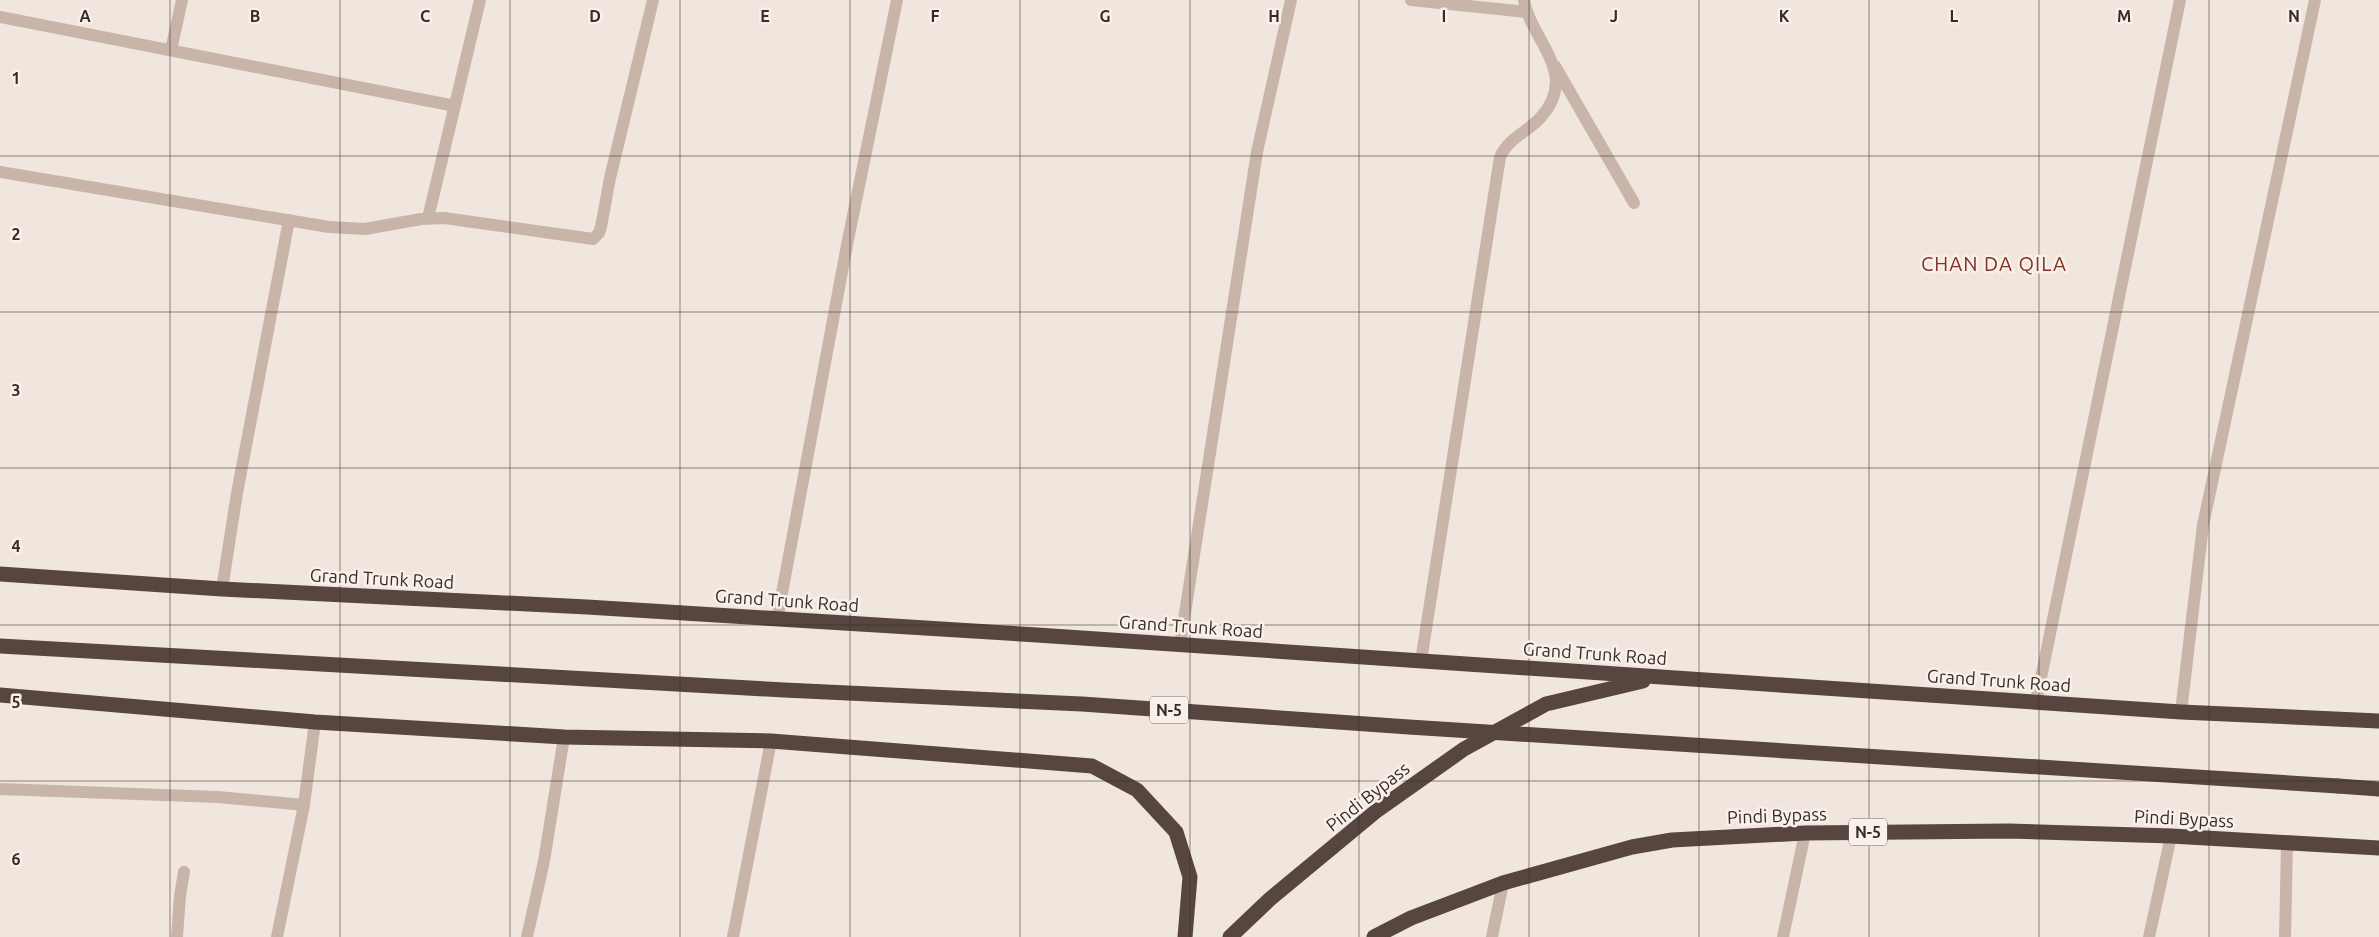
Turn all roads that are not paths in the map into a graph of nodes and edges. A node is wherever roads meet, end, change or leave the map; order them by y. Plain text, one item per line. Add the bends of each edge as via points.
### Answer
1 (182, 0) edge
2 (480, 0) edge
3 (653, 0) edge
4 (897, 0) edge
5 (1291, 0) edge
6 (1411, 0) edge
7 (2180, 0) edge
8 (2315, 0) edge
9 (1525, 6) edge
10 (0, 17) edge
11 (171, 50) junction
12 (1554, 64) junction
13 (455, 106) junction
14 (0, 172) edge
15 (1634, 203) dead end
16 (428, 218) junction
17 (289, 220) junction
18 (0, 574) edge
19 (222, 589) junction
20 (777, 620) junction
21 (1180, 645) junction
22 (0, 646) edge
23 (1421, 661) junction
24 (1659, 677) junction
25 (0, 695) edge
26 (2036, 702) junction
27 (2182, 712) junction
28 (316, 722) junction
29 (2379, 722) edge
30 (564, 737) junction
31 (771, 741) junction
32 (0, 789) edge
33 (2379, 789) edge
34 (304, 805) junction
35 (1805, 833) junction
36 (2171, 836) junction
37 (2288, 843) junction
38 (2379, 848) edge
39 (184, 872) dead end
40 (1503, 884) junction
41 (178, 937) edge
42 (277, 937) edge
43 (528, 937) edge
44 (733, 937) edge
45 (1184, 937) edge
46 (1230, 937) edge
47 (1374, 937) edge
48 (1492, 937) edge
49 (1783, 937) edge
50 (2149, 937) edge
51 (2285, 937) edge

1 - 11 street
2 - 13 street
3 - 16 street via 599,233 593,239 489,223
4 - 20 street via 847,245
5 - 21 street via 1257,152
6 - 9 street
7 - 26 street
8 - 27 street via 2203,525
9 - 12 street
10 - 11 street
11 - 13 street
12 - 15 street
12 - 23 street via 1555,88 1551,104 1537,123 1512,140 1500,157
13 - 16 street
14 - 17 street
16 - 17 street via 365,229
17 - 19 street
18 - 19 highway, Grand Trunk Road
19 - 20 highway, Grand Trunk Road
20 - 21 highway, Grand Trunk Road
21 - 23 highway, Grand Trunk Road
22 - 33 highway, N-5, bridge via 1082,704
23 - 24 highway, Grand Trunk Road
24 - 26 highway, Grand Trunk Road
24 - 46 highway, Pindi Bypass via 1546,704 1464,749 1375,812
25 - 28 highway
26 - 27 highway, Grand Trunk Road
27 - 29 highway, Grand Trunk Road
28 - 30 highway
28 - 34 street
30 - 31 highway
30 - 43 street
31 - 44 street
31 - 45 highway via 1092,766 1137,790 1176,832 1190,877
32 - 34 street via 218,797
34 - 42 street
35 - 36 highway, Pindi Bypass / N-5 via 2009,831
35 - 40 highway, Pindi Bypass / N-5 via 1672,840
35 - 49 street
36 - 37 highway, Pindi Bypass / N-5
36 - 50 street
37 - 38 highway, Pindi Bypass / N-5
37 - 51 street
39 - 41 street
40 - 47 highway, Pindi Bypass / N-5 via 1411,918
40 - 48 street

